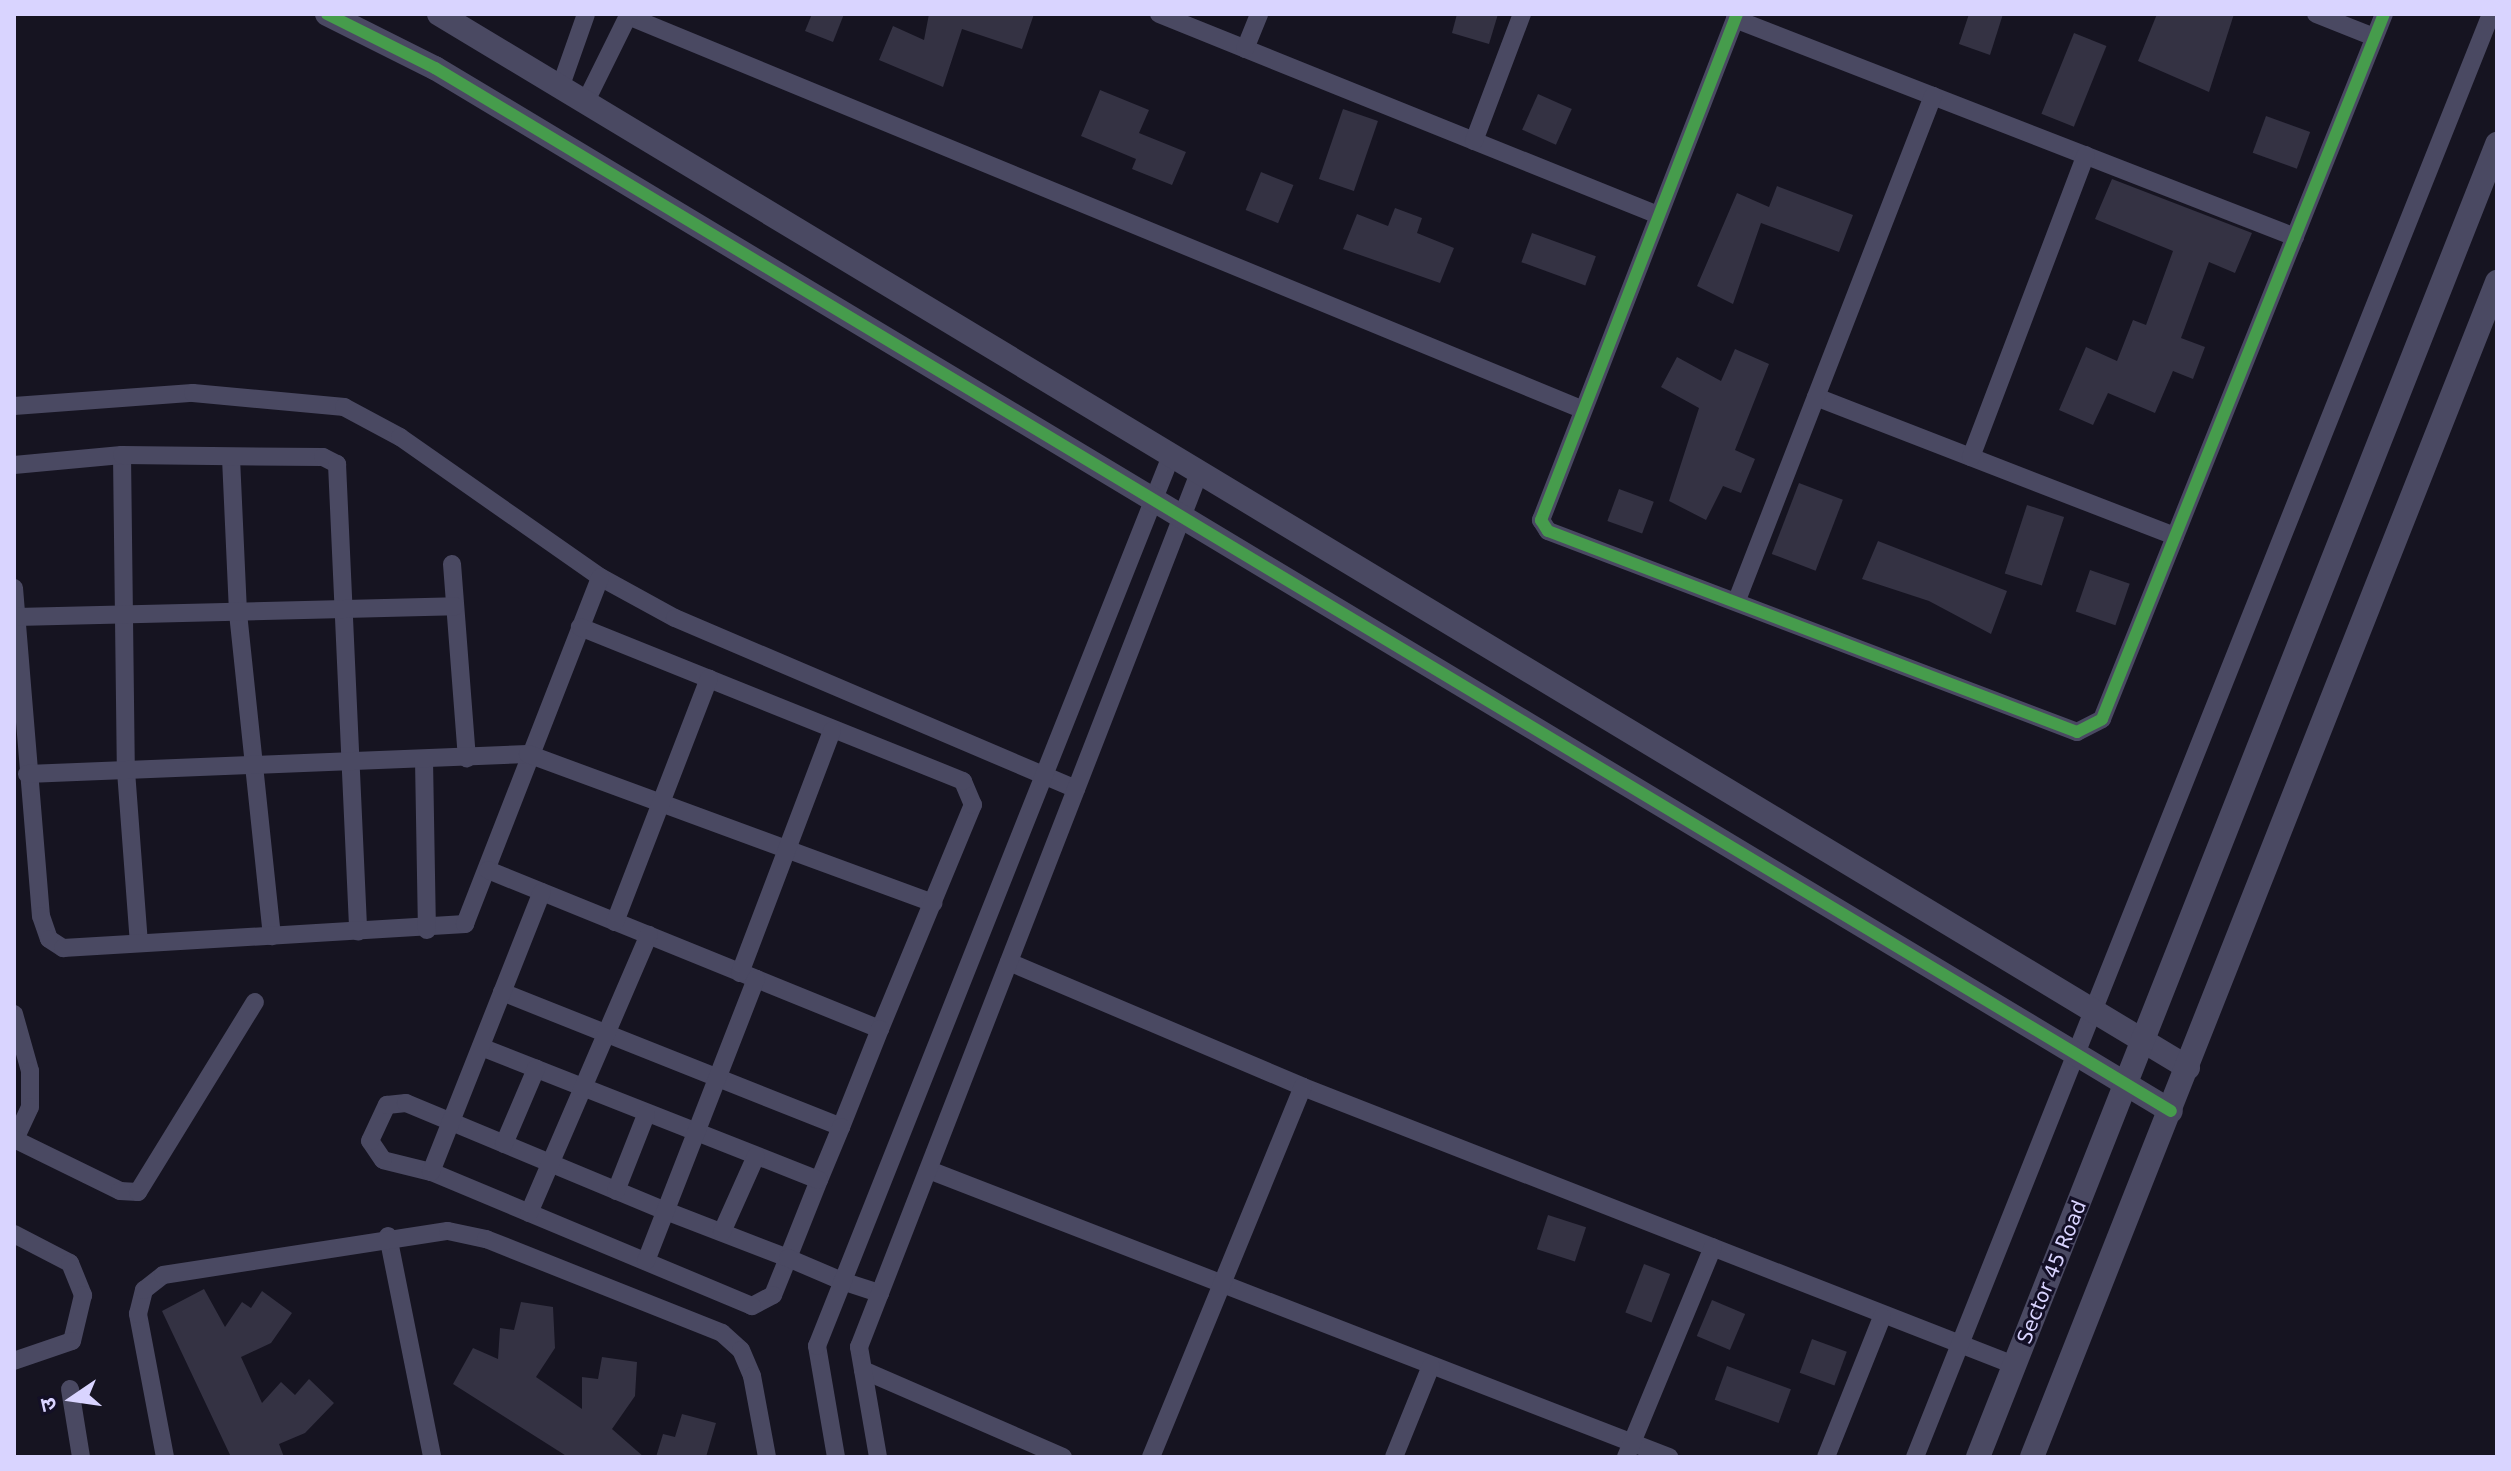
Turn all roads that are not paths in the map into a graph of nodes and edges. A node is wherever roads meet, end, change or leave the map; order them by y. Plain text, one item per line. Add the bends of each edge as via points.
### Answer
1 (327, 14) edge
2 (439, 14) edge
3 (586, 14) edge
4 (1159, 14) edge
5 (1259, 14) edge
6 (1522, 14) edge
7 (2316, 14) edge
8 (2384, 14) edge
9 (2491, 14) edge
10 (628, 15) edge
11 (1736, 17) edge
12 (2374, 37) junction
13 (1245, 49) junction
14 (560, 88) junction
15 (1933, 96) junction
16 (585, 103) junction
17 (1474, 141) junction
18 (2497, 144) edge
19 (2086, 155) junction
20 (1658, 215) junction
21 (2295, 237) junction
22 (2497, 282) edge
23 (1816, 397) junction
24 (14, 406) edge
25 (1581, 409) junction
26 (122, 455) junction
27 (1171, 456) junction
28 (1971, 457) junction
29 (231, 458) junction
30 (14, 465) edge
31 (1199, 473) junction
32 (1154, 501) junction
33 (1181, 518) junction
34 (2175, 536) junction
35 (452, 564) dead end
36 (600, 577) junction
37 (14, 588) edge
38 (1737, 600) junction
39 (455, 606) junction
40 (349, 609) junction
41 (238, 613) junction
42 (123, 615) junction
43 (16, 617) junction
44 (580, 627) junction
45 (709, 679) junction
46 (832, 731) junction
47 (528, 754) junction
48 (467, 758) junction
49 (424, 760) junction
50 (351, 762) junction
51 (254, 769) junction
52 (126, 771) junction
53 (1045, 772) junction
54 (27, 774) junction
55 (1076, 789) junction
56 (660, 802) junction
57 (782, 847) junction
58 (488, 870) junction
59 (542, 892) junction
60 (934, 903) junction
61 (615, 922) junction
62 (427, 930) junction
63 (358, 932) junction
64 (649, 935) junction
65 (272, 936) junction
66 (139, 942) junction
67 (1009, 962) junction
68 (748, 976) junction
69 (502, 992) junction
70 (255, 1002) dead end
71 (14, 1014) edge
72 (2093, 1016) junction
73 (880, 1029) junction
74 (607, 1032) junction
75 (2143, 1043) junction
76 (481, 1047) junction
77 (2074, 1057) junction
78 (2188, 1068) junction
79 (536, 1069) junction
80 (718, 1078) junction
81 (1303, 1087) junction
82 (2126, 1087) junction
83 (583, 1088) junction
84 (2171, 1111) junction
85 (646, 1115) junction
86 (451, 1122) junction
87 (841, 1127) junction
88 (695, 1135) junction
89 (15, 1139) edge
90 (504, 1144) junction
91 (756, 1156) junction
92 (550, 1164) junction
93 (929, 1170) junction
94 (431, 1172) junction
95 (819, 1180) junction
96 (616, 1191) junction
97 (666, 1211) junction
98 (529, 1213) junction
99 (722, 1232) junction
100 (14, 1234) edge
101 (388, 1236) junction
102 (1713, 1247) junction
103 (788, 1258) junction
104 (646, 1261) junction
105 (842, 1281) junction
106 (1224, 1284) junction
107 (880, 1293) junction
108 (1882, 1317) junction
109 (1961, 1346) junction
110 (14, 1361) edge
111 (2014, 1365) junction
112 (1431, 1366) junction
113 (863, 1370) junction
114 (70, 1389) dead end
115 (1629, 1449) edge
116 (81, 1457) edge
117 (165, 1457) edge
118 (432, 1457) edge
119 (767, 1457) edge
120 (836, 1457) edge
121 (878, 1457) edge
122 (1063, 1457) edge
123 (1151, 1457) edge
124 (1394, 1457) edge
125 (1669, 1457) edge
126 (1826, 1457) edge
127 (1915, 1457) edge
128 (1978, 1457) edge
129 (2032, 1457) edge

1 - 32 street via 435,68
2 - 14 street
3 - 14 street
4 - 13 street
5 - 13 street
6 - 17 street
7 - 12 street
8 - 12 street
9 - 72 street
10 - 16 street
10 - 25 street
11 - 15 street
11 - 20 street
12 - 21 street
13 - 17 street
14 - 16 street
15 - 19 street
15 - 23 street
16 - 27 street
17 - 20 street
18 - 75 street, Sector 45 Road
19 - 21 street
19 - 28 street
20 - 25 street
21 - 34 street
22 - 78 street
23 - 28 street
23 - 38 street
24 - 36 street via 193,393 344,407 400,437
25 - 38 street via 1541,507 1548,531
26 - 29 street
26 - 30 street
26 - 42 street
27 - 31 street
27 - 32 street
28 - 34 street
29 - 40 street via 323,457 337,464
29 - 41 street
31 - 33 street
31 - 72 street
32 - 33 street
32 - 53 street
33 - 55 street
33 - 77 street
34 - 38 street via 2102,719 2077,732
35 - 39 street
36 - 44 street
36 - 53 street via 675,618
37 - 43 street
39 - 40 street
39 - 48 street
40 - 41 street
40 - 50 street
41 - 42 street
41 - 51 street
42 - 43 street
42 - 52 street
43 - 54 street
44 - 45 street
44 - 47 street
45 - 46 street
45 - 56 street
46 - 57 street
46 - 60 street via 963,781 973,792
47 - 48 street
47 - 56 street
47 - 58 street
48 - 49 street
49 - 50 street
49 - 62 street
50 - 51 street
50 - 63 street
51 - 52 street
51 - 65 street
52 - 54 street
52 - 66 street
53 - 55 street
53 - 105 street
54 - 66 street via 49,939 63,948
55 - 67 street
56 - 57 street
56 - 61 street
57 - 60 street
57 - 68 street
58 - 59 street
58 - 62 street via 465,924
59 - 61 street
59 - 69 street
60 - 73 street
61 - 64 street
62 - 63 street
63 - 65 street
64 - 68 street
64 - 74 street
65 - 66 street
67 - 81 street
67 - 93 street
68 - 73 street
68 - 80 street
69 - 74 street
69 - 76 street
70 - 89 street via 138,1192 120,1191
71 - 89 street via 30,1071 30,1107
72 - 75 street
72 - 77 street
73 - 87 street
74 - 80 street
74 - 83 street
75 - 78 street
75 - 82 street, Sector 45 Road
76 - 79 street
76 - 86 street
77 - 82 street
77 - 109 street
78 - 84 street
79 - 83 street
79 - 90 street
80 - 87 street
80 - 88 street
81 - 102 street
81 - 106 street
82 - 84 street
82 - 111 street, Sector 45 Road
83 - 85 street
83 - 92 street
84 - 129 street
85 - 88 street
85 - 96 street
86 - 90 street
86 - 94 street
86 - 94 street via 397,1102 376,1127 375,1154
87 - 95 street
88 - 91 street
88 - 97 street
90 - 92 street
91 - 95 street
91 - 99 street
92 - 96 street
92 - 98 street
93 - 106 street
93 - 107 street
94 - 98 street
95 - 103 street
96 - 97 street
97 - 99 street
97 - 104 street
98 - 104 street
99 - 103 street
100 - 110 street via 70,1263 83,1295 72,1341
101 - 117 street via 163,1275 144,1290 138,1314
101 - 118 street
101 - 119 street via 448,1231 486,1239 722,1333 741,1350 752,1376
102 - 108 street
102 - 115 street
103 - 104 street via 773,1295 752,1306
103 - 105 street
105 - 107 street
105 - 120 street via 817,1346
106 - 112 street
106 - 123 street
107 - 113 street via 859,1347
108 - 109 street
108 - 126 street
109 - 111 street
109 - 127 street
111 - 128 street, Sector 45 Road
112 - 115 street
112 - 124 street
113 - 121 street
113 - 122 street
114 - 116 street
115 - 125 street

